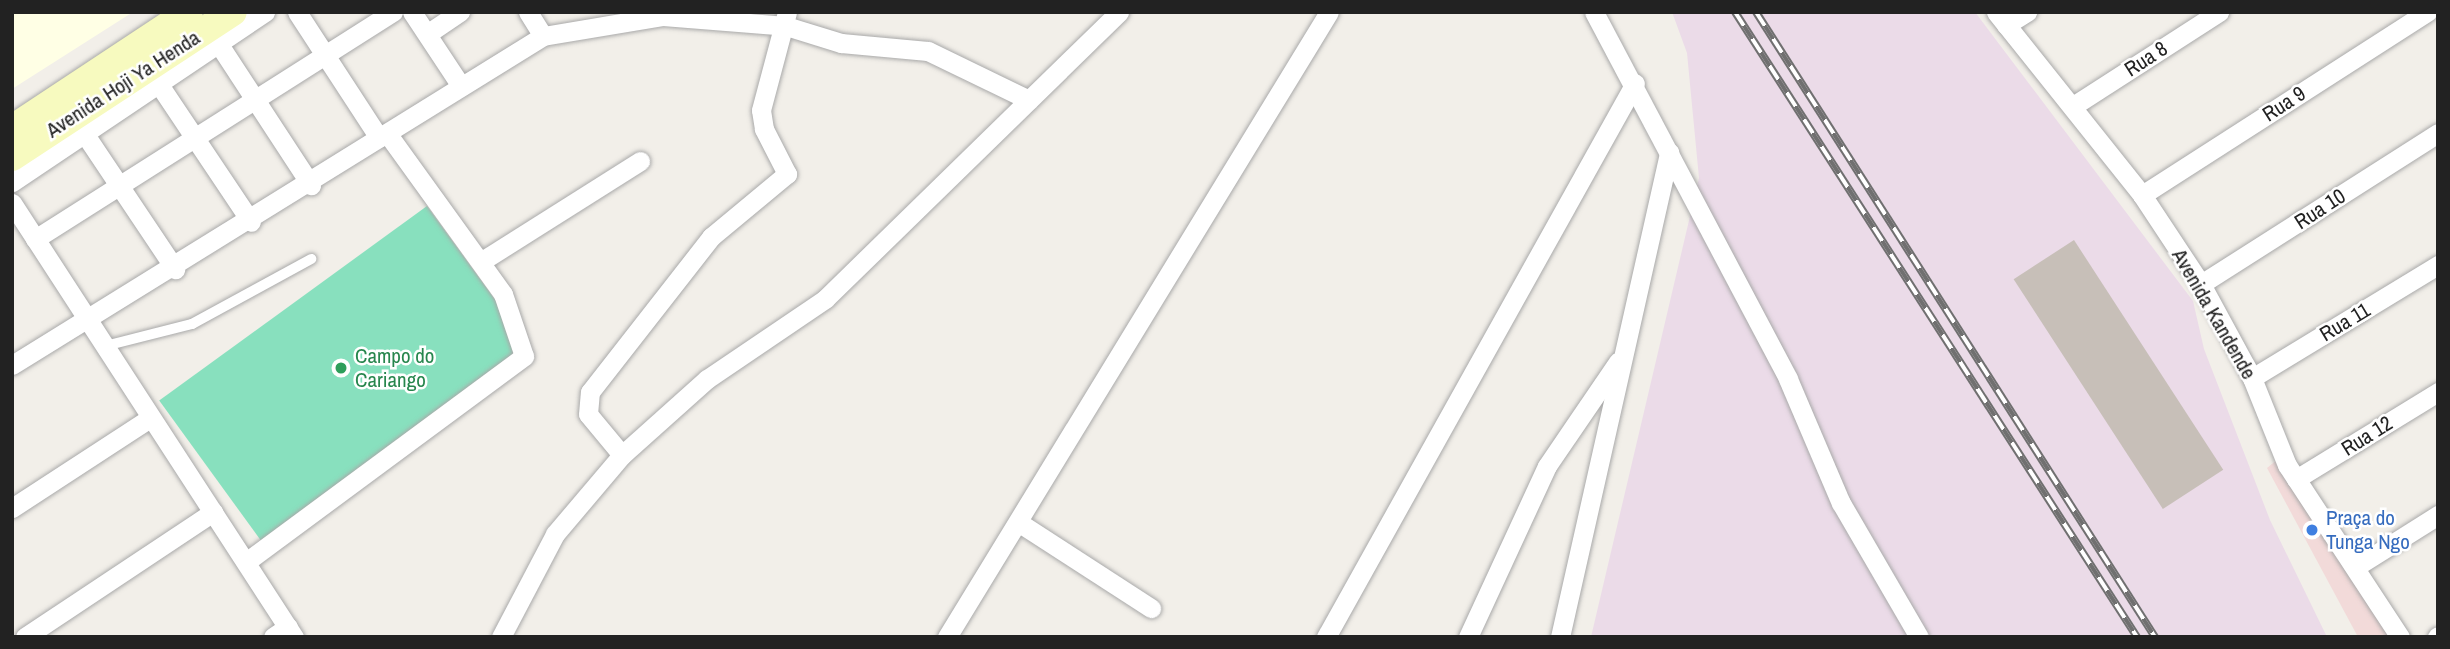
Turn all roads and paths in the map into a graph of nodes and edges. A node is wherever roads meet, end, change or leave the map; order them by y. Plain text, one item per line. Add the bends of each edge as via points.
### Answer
1 (189, 12) edge
2 (233, 12) edge
3 (265, 12) edge
4 (297, 12) edge
5 (393, 12) edge
6 (412, 12) edge
7 (460, 12) edge
8 (527, 12) edge
9 (1119, 12) edge
10 (1329, 12) edge
11 (1594, 12) edge
12 (2027, 12) edge
13 (2219, 12) edge
14 (2427, 12) edge
15 (786, 19) edge
16 (2001, 19) edge
17 (427, 34) junction
18 (543, 36) junction
19 (218, 43) junction
20 (324, 56) junction
21 (158, 83) junction
22 (1635, 83) junction
23 (461, 86) junction
24 (255, 100) junction
25 (1030, 100) junction
26 (2073, 106) junction
27 (12, 129) edge
28 (84, 133) junction
29 (2438, 133) edge
30 (383, 136) junction
31 (195, 137) junction
32 (1669, 152) junction
33 (12, 157) edge
34 (640, 161) dead end
35 (12, 182) edge
36 (121, 185) junction
37 (311, 185) junction
38 (2142, 195) junction
39 (12, 203) edge
40 (251, 222) junction
41 (35, 239) junction
42 (311, 259) dead end
43 (482, 261) junction
44 (2438, 265) edge
45 (175, 269) junction
46 (2201, 284) junction
47 (90, 322) junction
48 (105, 346) junction
49 (1621, 358) junction
50 (12, 365) edge
51 (2252, 379) junction
52 (2438, 392) edge
53 (150, 418) junction
54 (622, 455) junction
55 (2296, 479) junction
56 (12, 508) edge
57 (212, 512) junction
58 (2438, 515) edge
59 (1021, 524) junction
60 (246, 562) junction
61 (2357, 566) junction
62 (1151, 608) dead end
63 (285, 634) edge
64 (25, 637) edge
65 (501, 637) edge
66 (947, 637) edge
67 (1326, 637) edge
68 (1468, 637) edge
69 (1560, 637) edge
70 (1919, 637) edge
71 (2400, 637) edge

1 - 27 main road, Avenida Hoji Ya Henda
2 - 33 main road, Avenida Hoji Ya Henda
3 - 19 street
4 - 20 street
5 - 20 street
6 - 17 street
7 - 17 street
8 - 18 street
9 - 25 street
10 - 59 street
11 - 22 street
12 - 16 street
13 - 26 street, Rua 8
14 - 38 street, Rua 9
15 - 18 street via 663,16
15 - 25 street via 841,43 928,51
15 - 54 street via 761,110 764,129 787,174 711,237 585,401 592,421
16 - 26 street, Avenida Kandende
17 - 23 street
18 - 23 street
19 - 21 street
19 - 24 street
20 - 24 street
20 - 30 street
21 - 28 street
21 - 31 street
22 - 32 street
22 - 67 street
23 - 30 street
24 - 31 street
24 - 37 street
25 - 54 street via 825,299 707,379
26 - 38 street, Avenida Kandende
28 - 35 street
28 - 36 street
29 - 46 street, Rua 10
30 - 37 street
30 - 43 street
31 - 36 street
31 - 40 street
32 - 49 street
32 - 70 street via 1788,379 1841,503
34 - 43 street
36 - 41 street
36 - 45 street
37 - 40 street
38 - 46 street, Avenida Kandende
39 - 41 street
40 - 45 street
41 - 47 street
42 - 48 lane via 192,324
43 - 60 street via 512,312 524,356 517,366
44 - 51 street, Rua 11
45 - 47 street
46 - 51 street, Avenida Kandende
47 - 48 street
47 - 50 street
48 - 53 street
49 - 68 street via 1564,434
49 - 69 street
51 - 55 street, Avenida Kandende
52 - 55 street, Rua 12
53 - 56 street
53 - 57 street
54 - 65 street via 555,534
55 - 61 street, Avenida Kandende
57 - 60 street
57 - 64 street
58 - 61 street
59 - 62 street
59 - 66 street
60 - 63 street
61 - 71 street, Avenida Kandende

